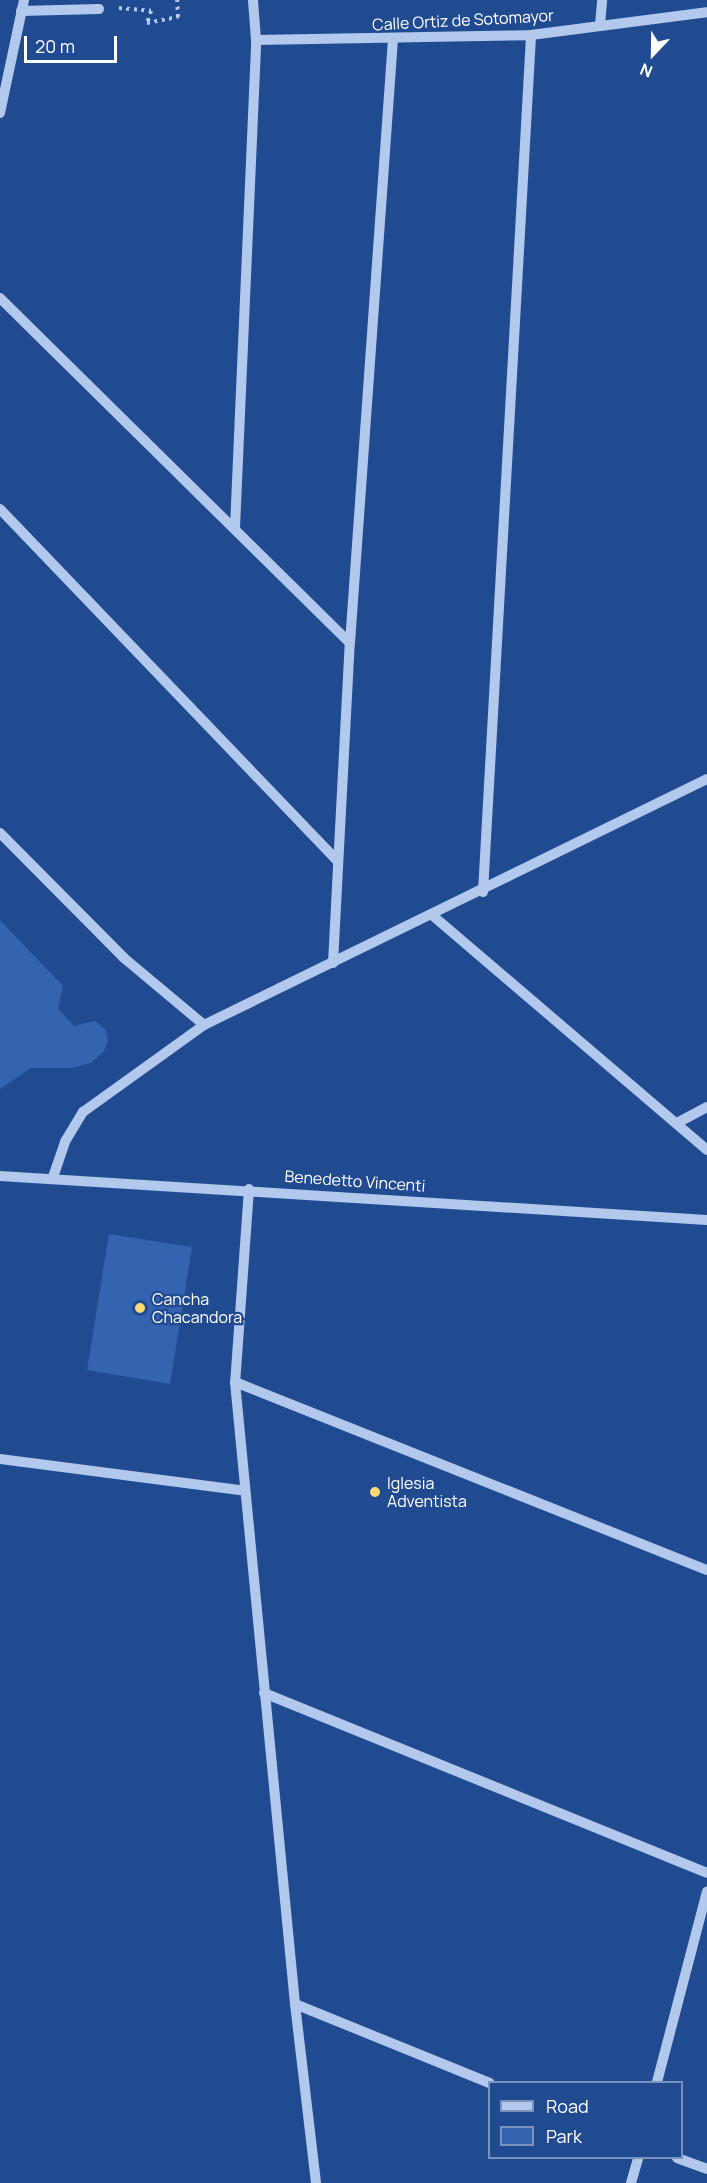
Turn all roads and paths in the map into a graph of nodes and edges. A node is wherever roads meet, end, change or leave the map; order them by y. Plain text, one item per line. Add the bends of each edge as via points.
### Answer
1 (177, 0) edge
2 (253, 0) edge
3 (602, 0) edge
4 (22, 5) edge
5 (99, 9) joint
6 (707, 12) edge
7 (600, 26) junction
8 (531, 35) junction
9 (393, 39) junction
10 (256, 40) junction
11 (0, 113) edge
12 (0, 298) edge
13 (0, 509) edge
14 (236, 528) junction
15 (350, 643) junction
16 (707, 780) edge
17 (0, 832) edge
18 (337, 861) junction
19 (483, 892) junction
20 (432, 915) junction
21 (333, 963) junction
22 (204, 1025) junction
23 (707, 1107) edge
24 (676, 1123) junction
25 (707, 1150) edge
26 (0, 1176) edge
27 (53, 1177) junction
28 (249, 1189) junction
29 (707, 1220) edge
30 (235, 1382) junction
31 (0, 1459) edge
32 (245, 1491) junction
33 (707, 1570) edge
34 (264, 1693) junction
35 (707, 1873) edge
36 (707, 1892) edge
37 (295, 2004) junction
38 (657, 2081) edge
39 (488, 2083) edge
40 (637, 2159) edge
41 (682, 2159) edge
42 (707, 2169) edge
43 (316, 2183) edge
44 (631, 2183) edge

1 - 5 path via 178,17 147,23 151,11
2 - 10 street
3 - 7 street
4 - 5 street
4 - 11 street
6 - 7 street, Calle Ortiz de Sotomayor
7 - 8 street, Calle Ortiz de Sotomayor
8 - 9 street, Calle Ortiz de Sotomayor
8 - 19 street
9 - 10 street, Calle Ortiz de Sotomayor
9 - 15 street
10 - 14 street
12 - 14 street
13 - 18 street
14 - 15 street
15 - 18 street
16 - 19 street
17 - 22 street via 123,958
18 - 21 street
19 - 20 street
20 - 21 street
20 - 24 street
21 - 22 street
22 - 27 street via 83,1112 66,1140
23 - 24 street
24 - 25 street
26 - 27 street, Benedetto Vincenti
27 - 28 street, Benedetto Vincenti
28 - 29 street, Benedetto Vincenti
28 - 30 street
30 - 32 street
30 - 33 street
31 - 32 street
32 - 34 street
34 - 35 street
34 - 37 street
36 - 38 street
37 - 39 street
37 - 43 street
40 - 44 street
41 - 42 street

